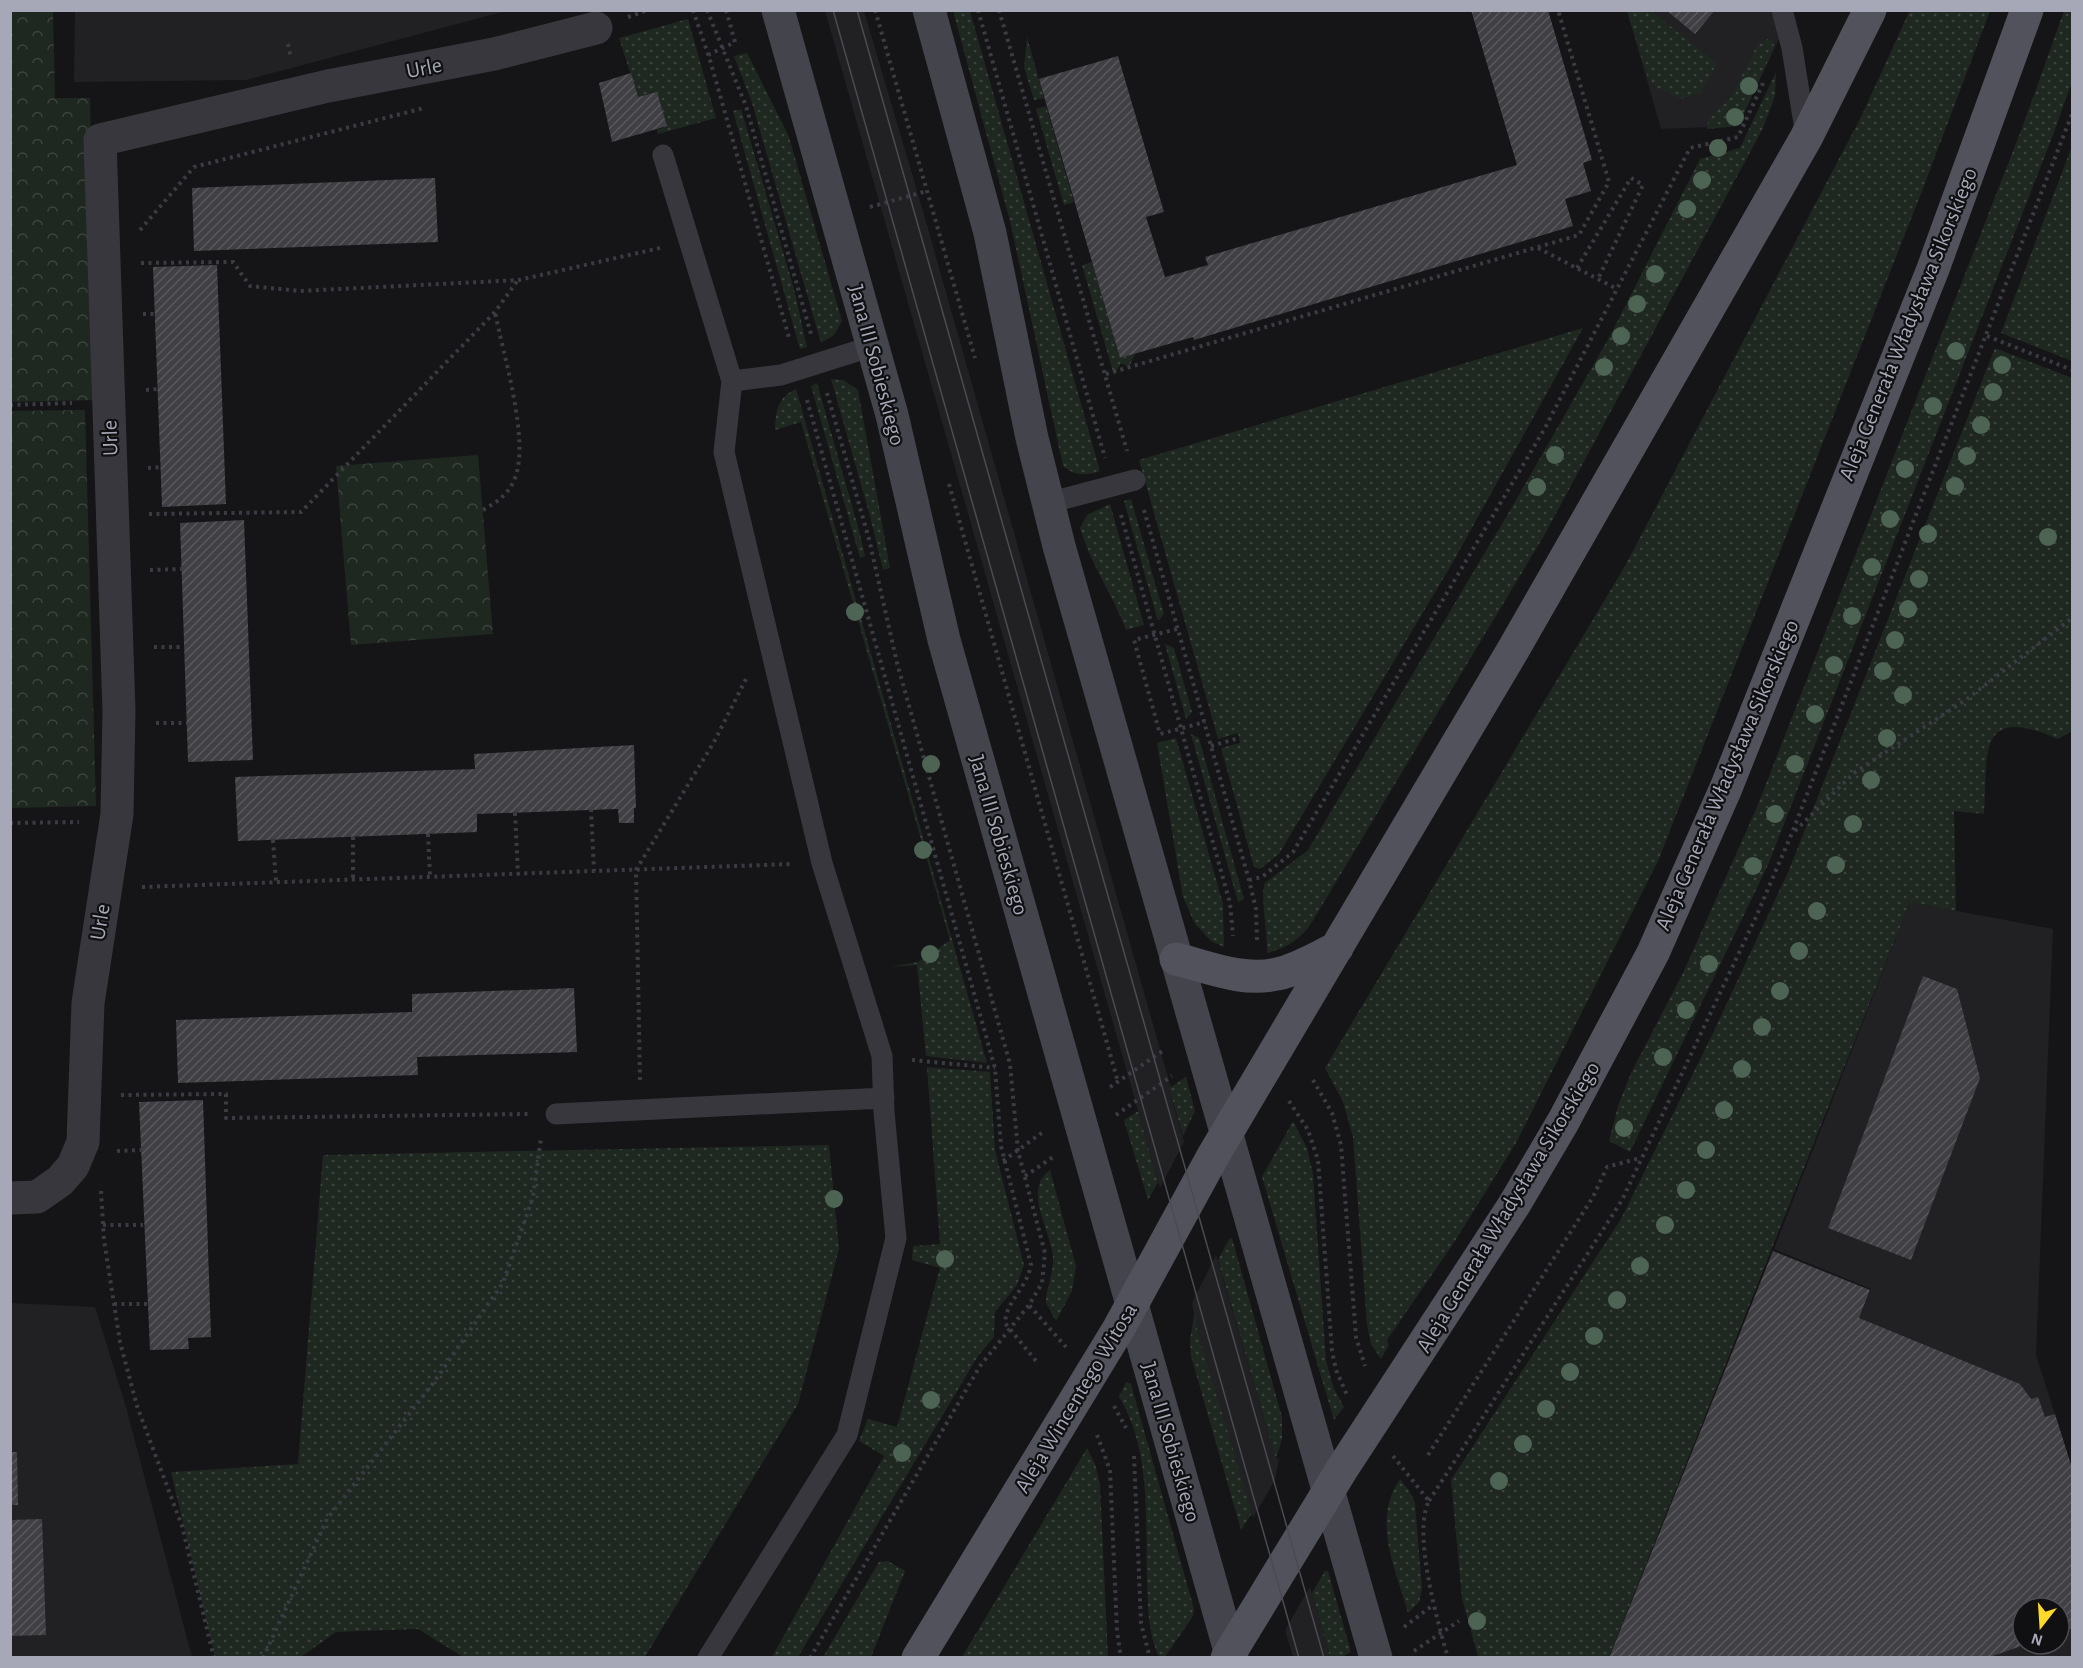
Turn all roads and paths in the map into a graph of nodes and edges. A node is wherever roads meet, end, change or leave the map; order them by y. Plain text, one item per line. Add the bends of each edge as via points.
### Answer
1 (693, 10) edge
2 (707, 10) edge
3 (726, 10) edge
4 (778, 10) edge
5 (929, 10) edge
6 (978, 10) edge
7 (1558, 10) edge
8 (1870, 10) edge
9 (2027, 10) edge
10 (1785, 20) edge
11 (597, 28) dead end
12 (722, 49) junction
13 (708, 55) junction
14 (426, 107) dead end
15 (2073, 114) edge
16 (1806, 138) junction
17 (663, 155) dead end
18 (927, 190) dead end
19 (866, 196) dead end
20 (879, 204) dead end
21 (872, 212) dead end
22 (690, 241) junction
23 (1537, 248) junction
24 (104, 264) junction
25 (1576, 268) junction
26 (1598, 279) junction
27 (519, 280) junction
28 (1617, 289) junction
29 (495, 312) junction
30 (1987, 336) junction
31 (813, 345) dead end
32 (873, 346) junction
33 (793, 351) dead end
34 (2073, 369) edge
35 (1106, 374) dead end
36 (732, 381) junction
37 (824, 381) dead end
38 (807, 399) dead end
39 (109, 402) junction
40 (10, 405) edge
41 (946, 475) dead end
42 (1135, 480) dead end
43 (1113, 486) junction
44 (1048, 503) junction
45 (483, 510) dead end
46 (113, 516) junction
47 (2073, 618) edge
48 (1178, 629) dead end
49 (1154, 634) junction
50 (747, 677) dead end
51 (1205, 722) dead end
52 (1181, 729) junction
53 (1239, 738) dead end
54 (1211, 746) dead end
55 (591, 809) dead end
56 (515, 813) dead end
57 (116, 821) junction
58 (10, 823) edge
59 (1792, 833) junction
60 (428, 834) dead end
61 (353, 837) dead end
62 (273, 840) dead end
63 (822, 863) junction
64 (636, 870) junction
65 (594, 871) junction
66 (518, 874) junction
67 (430, 877) junction
68 (353, 880) junction
69 (1250, 880) dead end
70 (276, 882) junction
71 (105, 889) junction
72 (1233, 943) dead end
73 (1336, 948) junction
74 (1176, 959) junction
75 (1170, 1046) dead end
76 (882, 1056) junction
77 (995, 1068) junction
78 (1178, 1072) dead end
79 (1312, 1080) dead end
80 (1118, 1082) junction
81 (1110, 1087) dead end
82 (85, 1095) junction
83 (884, 1098) junction
84 (1295, 1109) dead end
85 (640, 1110) junction
86 (550, 1114) junction
87 (1118, 1114) dead end
88 (1043, 1132) dead end
89 (1226, 1134) junction
90 (1018, 1150) junction
91 (79, 1152) junction
92 (1640, 1158) junction
93 (1051, 1159) dead end
94 (1003, 1161) junction
95 (1025, 1176) junction
96 (10, 1198) edge
97 (103, 1225) junction
98 (143, 1225) dead end
99 (114, 1304) junction
100 (147, 1304) dead end
101 (1029, 1305) junction
102 (1132, 1305) junction
103 (1009, 1329) junction
104 (1053, 1332) dead end
105 (1036, 1361) dead end
106 (1371, 1374) dead end
107 (1111, 1401) dead end
108 (1352, 1403) dead end
109 (1094, 1429) dead end
110 (1129, 1436) dead end
111 (1133, 1450) dead end
112 (1428, 1455) dead end
113 (1402, 1468) dead end
114 (1329, 1491) junction
115 (1429, 1501) junction
116 (1432, 1606) junction
117 (1459, 1621) dead end
118 (1406, 1625) dead end
119 (1440, 1633) junction
120 (1414, 1652) dead end
121 (1230, 1656) edge
122 (214, 1658) edge
123 (263, 1658) edge
124 (708, 1658) edge
125 (810, 1658) edge
126 (918, 1658) edge
127 (1121, 1658) edge
128 (1150, 1658) edge
129 (1376, 1658) edge
130 (1448, 1658) edge

1 - 13 path
2 - 12 path
3 - 12 path via 735,42
4 - 32 main road, Jana III Sobieskiego
5 - 44 main road via 990,233
6 - 43 path
7 - 23 path via 1609,182 1579,235
8 - 16 main road
9 - 114 main road, Aleja Generała Władysława Sikorskiego via 1933,269 1718,808 1653,953 1524,1188
10 - 16 lane
10 - 28 path via 1738,136 1690,148
11 - 24 street, Urle via 100,140
12 - 13 path
12 - 31 path via 746,106
13 - 33 path
14 - 24 path via 194,167 119,255
15 - 30 path
16 - 73 main road via 1513,650
17 - 22 lane
18 - 20 path
19 - 21 path
22 - 27 path
22 - 36 lane
23 - 25 path
23 - 35 path
24 - 27 path via 233,262 250,286 300,291
24 - 39 street, Urle
25 - 26 path
25 - 26 path via 1631,178 1643,184
26 - 28 path
27 - 29 path
28 - 69 path via 1545,428 1293,852 1262,877
29 - 45 path via 521,447 516,476 509,489
29 - 46 path via 301,512
30 - 34 path
30 - 59 path
32 - 36 lane via 781,375
32 - 102 main road, Jana III Sobieskiego via 944,640
36 - 63 lane via 724,452
37 - 90 path via 867,532 894,652 1010,1064
38 - 77 path
39 - 40 path
39 - 46 street, Urle
41 - 80 path
42 - 43 lane
43 - 44 lane
43 - 49 path
44 - 74 main road
46 - 57 street, Urle via 119,711
47 - 59 path via 1967,699 1854,773
48 - 49 path
49 - 52 path
49 - 52 path via 1134,640 1160,734
50 - 64 path via 714,742
51 - 52 path
52 - 72 path via 1230,903
53 - 54 path
55 - 65 path
56 - 66 path
57 - 58 path
57 - 71 street, Urle
59 - 92 path
60 - 67 path
61 - 68 path
62 - 70 path
63 - 64 path
63 - 76 lane
64 - 65 path
64 - 85 path
65 - 66 path
66 - 67 path
67 - 68 path
68 - 70 path
70 - 71 path
71 - 82 street, Urle via 88,1003
73 - 74 main road via 1286,972 1268,976 1241,975
73 - 89 main road
74 - 89 main road
75 - 80 path
76 - 77 path
76 - 83 lane
77 - 94 path
78 - 87 path
79 - 106 path via 1332,1113 1341,1144 1356,1336 1361,1357
80 - 81 path
82 - 86 path via 226,1094 226,1118
82 - 91 street, Urle
83 - 85 lane
83 - 124 lane via 896,1238 846,1435
84 - 108 path via 1308,1130 1318,1160 1332,1351
85 - 86 lane
86 - 123 path via 532,1197 503,1283 434,1382 327,1519
88 - 90 path
89 - 102 main road, Aleja Wincentego Witosa
89 - 114 main road
90 - 94 path
90 - 95 path
91 - 96 street, Urle via 60,1181 38,1197
91 - 97 path via 100,1173
92 - 112 path via 1607,1167 1593,1197
92 - 115 path via 1622,1200
93 - 95 path
94 - 103 path via 1030,1266 1022,1289 1006,1310 1005,1323
95 - 101 path via 1046,1264 1042,1283
97 - 98 path
97 - 99 path
99 - 100 path
99 - 122 path via 137,1406 182,1526
101 - 103 path
101 - 104 path
102 - 121 main road, Jana III Sobieskiego
102 - 126 main road, Aleja Wincentego Witosa
103 - 105 path
103 - 125 path via 980,1366
107 - 110 path
109 - 127 path via 1110,1470
111 - 128 path via 1141,1623
113 - 115 path
114 - 121 main road
114 - 129 main road
115 - 116 path via 1424,1520
116 - 118 path
116 - 119 path
117 - 119 path
119 - 120 path
119 - 130 path

